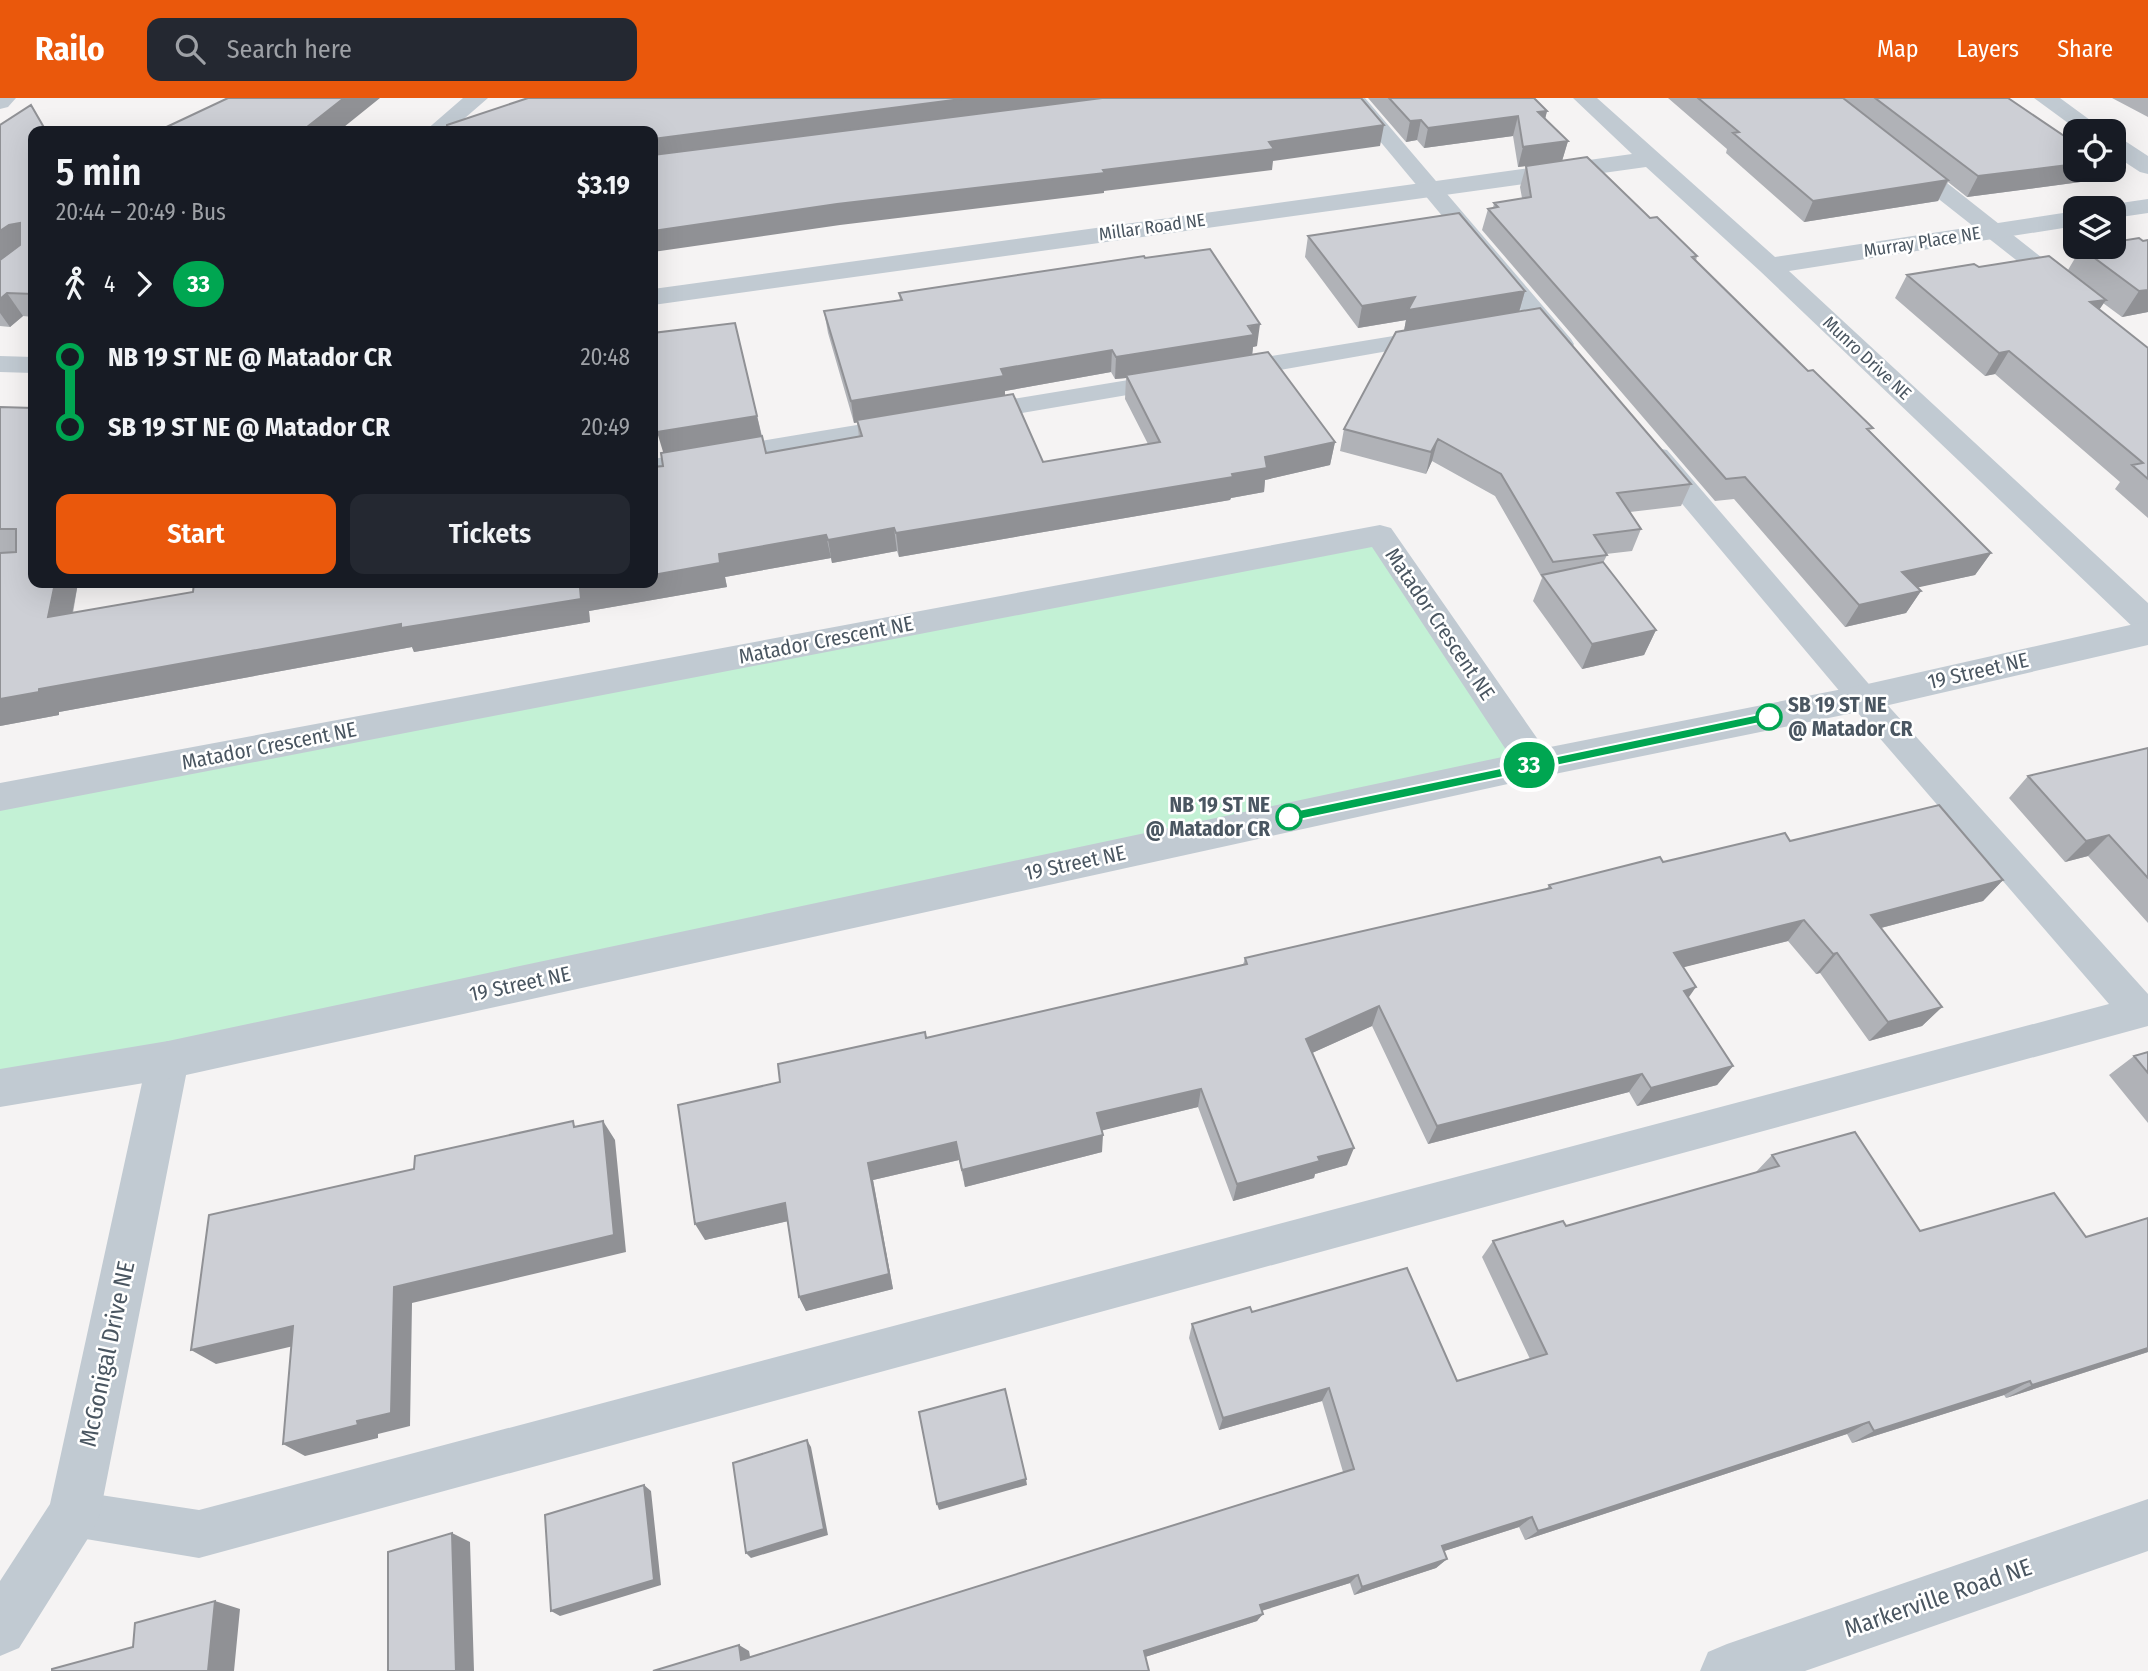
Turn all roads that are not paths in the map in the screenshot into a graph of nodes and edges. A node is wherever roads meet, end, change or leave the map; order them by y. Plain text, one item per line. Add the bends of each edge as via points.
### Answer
1 (5, 98) edge
2 (477, 98) edge
3 (1354, 98) edge
4 (1584, 98) edge
5 (2045, 98) edge
6 (0, 102) edge
7 (2076, 119) edge
8 (442, 126) edge
9 (1888, 148) edge
10 (2126, 153) edge
11 (1652, 159) junction
12 (2148, 167) edge
13 (1428, 188) junction
14 (2148, 206) edge
15 (2126, 209) edge
16 (2063, 220) edge
17 (1995, 231) junction
18 (1769, 266) junction
19 (658, 295) edge
20 (2082, 301) edge
21 (1458, 332) edge
22 (1576, 361) edge
23 (0, 363) edge
24 (28, 365) edge
25 (1639, 435) edge
26 (658, 467) edge
27 (2148, 622) edge
28 (2148, 633) edge
29 (1863, 698) junction
30 (1535, 764) junction
31 (0, 797) edge
32 (2144, 1011) edge
33 (168, 1060) junction
34 (0, 1088) edge
35 (74, 1514) junction
36 (2148, 1525) edge
37 (0, 1629) edge
38 (1727, 1671) edge

1 - 6 street
2 - 8 street
3 - 13 lane
4 - 11 street, Munro Drive NE
5 - 7 street
9 - 17 lane
10 - 12 street
11 - 13 street, Millar Road NE
11 - 18 street, Munro Drive NE
13 - 19 street, Millar Road NE
13 - 22 lane via 1526,321
14 - 15 street
16 - 17 street, Murray Place NE
17 - 18 street, Murray Place NE
17 - 20 lane
18 - 27 street, Munro Drive NE
21 - 26 lane
23 - 24 street
25 - 29 lane
28 - 29 street, 19 Street NE
29 - 30 street, 19 Street NE
29 - 32 lane
30 - 31 street, Matador Crescent NE via 1380,535
30 - 33 street, 19 Street NE
32 - 35 lane via 199,1534
33 - 34 street, 19 Street NE
33 - 35 street, McGonigal Drive NE
35 - 37 street, McGonigal Drive NE
36 - 38 street, Markerville Road NE

